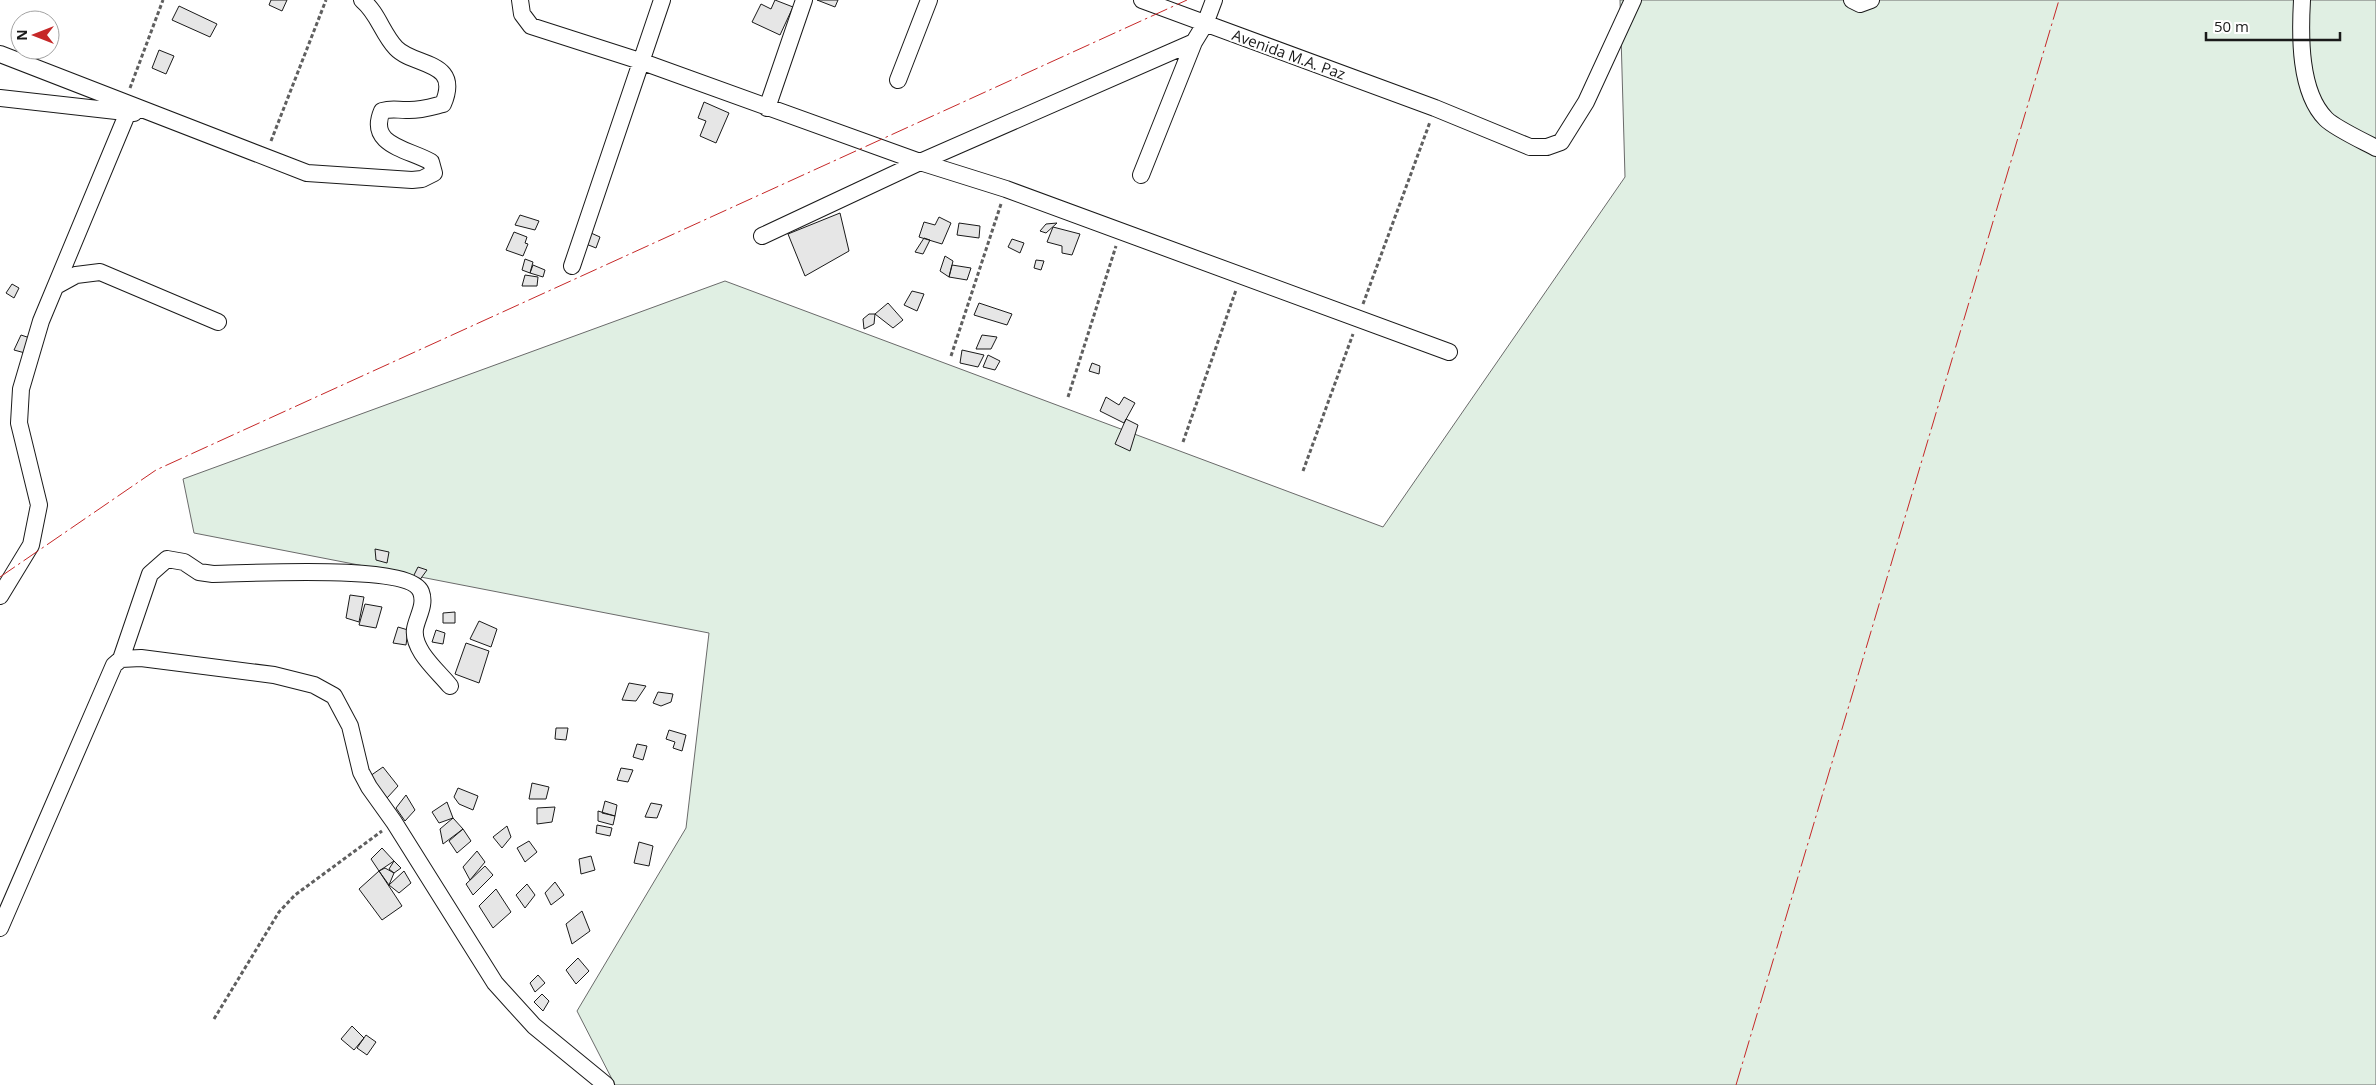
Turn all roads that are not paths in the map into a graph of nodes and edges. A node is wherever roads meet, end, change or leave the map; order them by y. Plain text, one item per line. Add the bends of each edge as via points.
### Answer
1 (362, 0) edge
2 (520, 0) edge
3 (662, 0) edge
4 (804, 0) edge
5 (929, 0) edge
6 (1142, 0) edge
7 (1214, 0) edge
8 (1633, 0) edge
9 (1852, 0) edge
10 (1871, 0) edge
11 (2302, 0) edge
12 (1205, 24) junction
13 (1194, 42) junction
14 (0, 54) edge
15 (640, 61) junction
16 (898, 80) dead end
17 (0, 98) edge
18 (126, 107) junction
19 (767, 108) junction
20 (2376, 148) edge
21 (920, 162) junction
22 (1141, 175) dead end
23 (762, 236) dead end
24 (572, 266) dead end
25 (56, 286) junction
26 (218, 322) dead end
27 (1449, 352) dead end
28 (0, 596) edge
29 (121, 659) junction
30 (450, 686) dead end
31 (0, 928) edge
32 (606, 1085) edge

1 - 18 street via 378,17 396,48 405,55 437,67 446,79 448,92 443,104 420,110 394,108 382,111 378,121 380,134 390,143 431,162 434,173 422,179 307,173 158,116
2 - 15 street via 522,14 531,26
3 - 15 street
4 - 19 street
5 - 16 street
6 - 12 street, Avenida M.A. Paz
7 - 12 street
8 - 12 street, Avenida M.A. Paz via 1586,102 1561,142 1547,147 1530,147 1435,108
9 - 10 street via 1860,4
11 - 20 street via 2302,49 2309,92 2326,119
12 - 13 street
13 - 21 street
13 - 22 street
14 - 18 street
15 - 19 street
15 - 24 street
17 - 18 street
18 - 25 street
19 - 21 street
21 - 23 street
21 - 27 street via 1006,189
25 - 26 street via 76,275 100,272
25 - 28 street via 41,321 21,389 19,423 39,505 31,546
29 - 30 street via 150,574 167,559 213,574 364,572 409,581 418,587 423,601 415,631 416,643
29 - 31 street via 114,665
29 - 32 street via 142,658 274,675 314,685 334,696 350,726 361,772 369,787 495,983 534,1026

